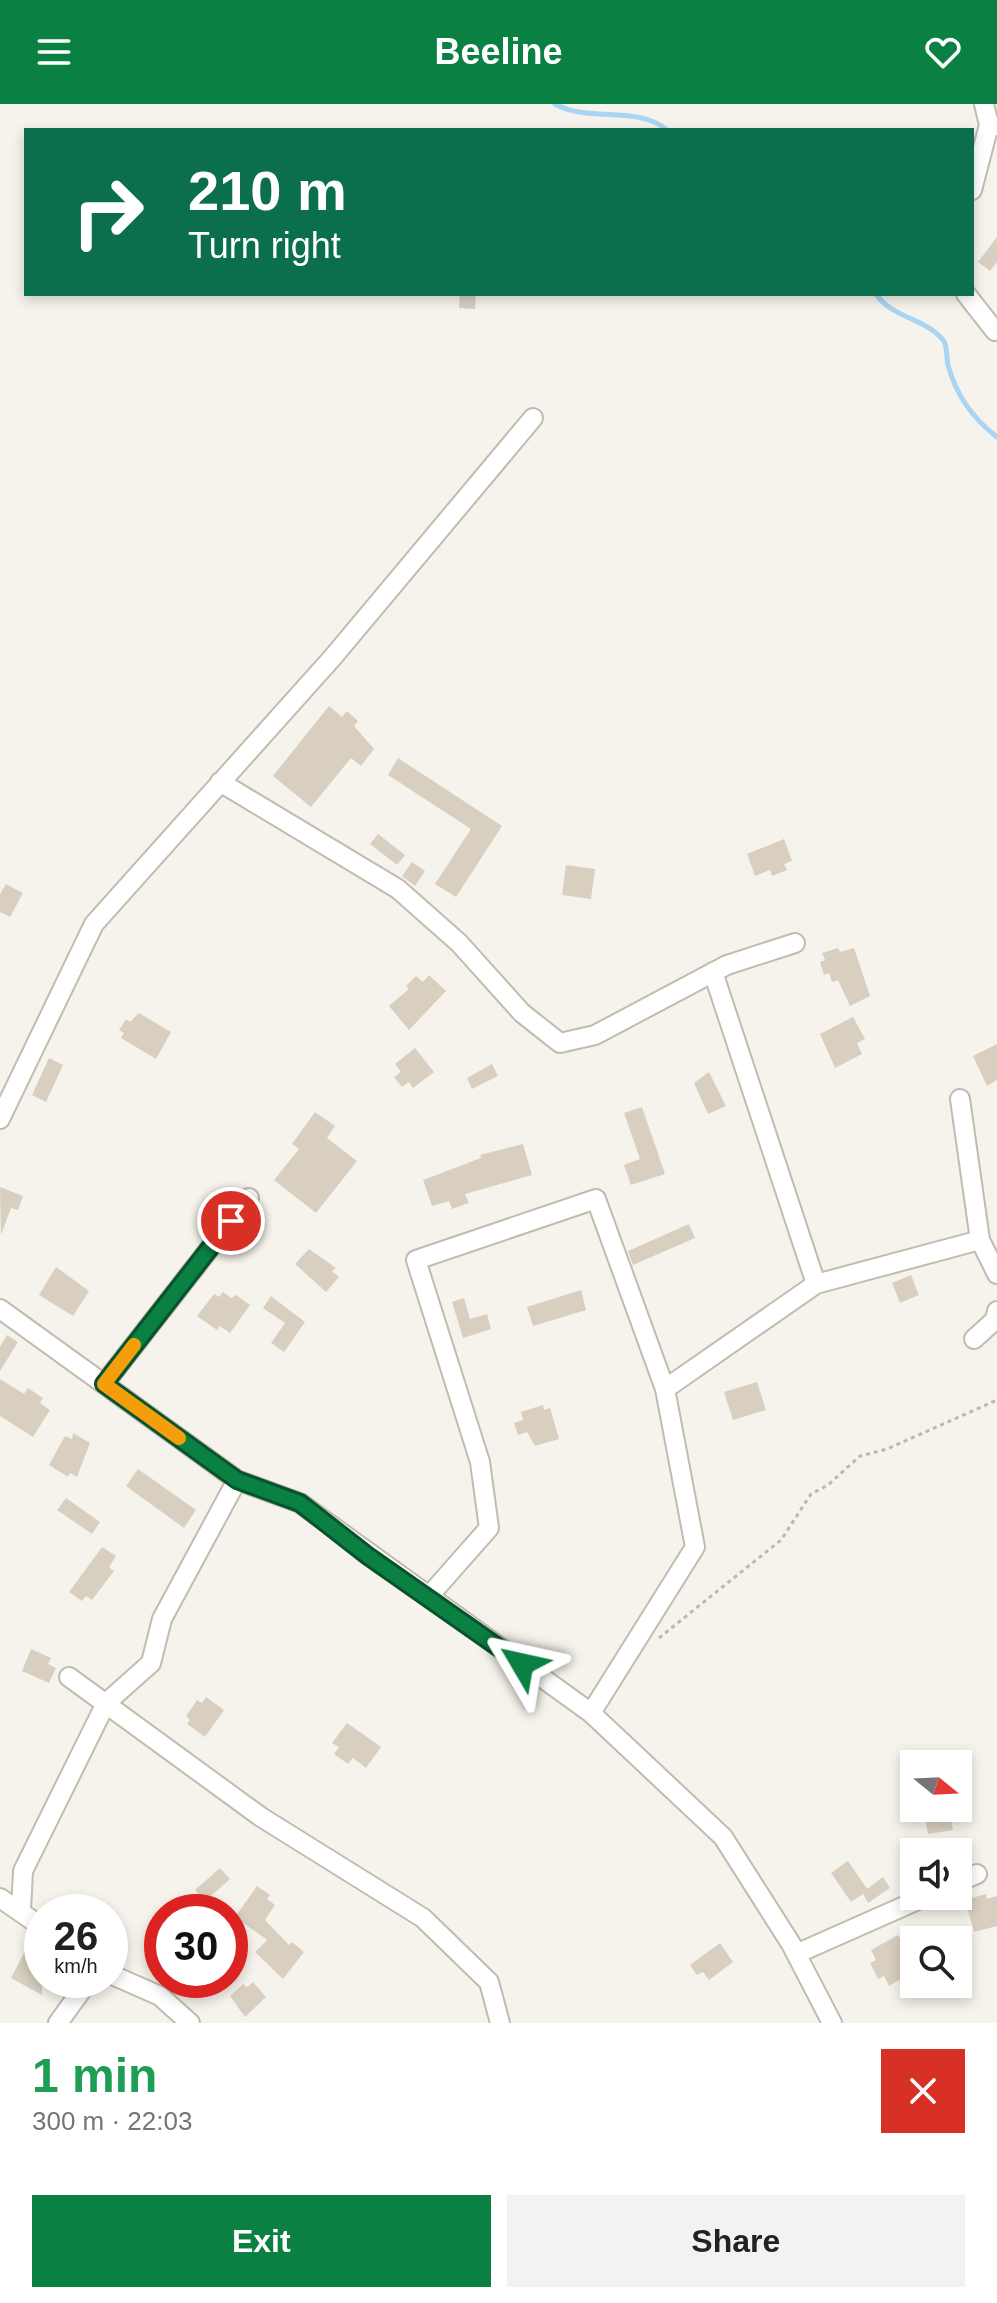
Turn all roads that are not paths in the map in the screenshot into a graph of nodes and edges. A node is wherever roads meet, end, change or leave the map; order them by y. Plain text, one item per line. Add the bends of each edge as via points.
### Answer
1 (984, 104) edge
2 (993, 125) edge
3 (974, 184) edge
4 (968, 296) edge
5 (995, 331) dead end
6 (533, 418) dead end
7 (220, 782) junction
8 (795, 943) dead end
9 (713, 972) junction
10 (960, 1099) dead end
11 (0, 1119) edge
12 (249, 1198) dead end
13 (980, 1240) junction
14 (997, 1274) edge
15 (816, 1284) junction
16 (0, 1309) edge
17 (997, 1311) edge
18 (974, 1339) dead end
19 (104, 1384) junction
20 (665, 1389) junction
21 (237, 1480) junction
22 (429, 1596) junction
23 (69, 1677) dead end
24 (106, 1703) junction
25 (591, 1713) junction
26 (977, 1874) dead end
27 (972, 1876) edge
28 (0, 1898) edge
29 (900, 1908) edge
30 (21, 1910) junction
31 (24, 1912) edge
32 (796, 1954) junction
33 (128, 1982) edge
34 (76, 1998) edge
35 (58, 2023) edge
36 (190, 2023) edge
37 (500, 2023) edge
38 (832, 2023) edge

1 - 2 street
2 - 3 street
4 - 5 street
6 - 7 street via 333,657
7 - 9 street via 398,889 459,943 522,1013 560,1043 595,1035
7 - 11 street via 94,924
8 - 9 street
9 - 15 street
10 - 13 street
12 - 19 street
13 - 14 street
13 - 15 street
15 - 20 street
16 - 19 street
17 - 18 street via 995,1320
19 - 21 street
20 - 22 street via 596,1199 416,1260 480,1462 489,1528
20 - 25 street via 695,1547
21 - 22 street via 300,1503
21 - 24 street via 162,1619 151,1663
22 - 25 street
23 - 24 street
24 - 30 street via 23,1871
24 - 37 street via 261,1817 423,1918 489,1982
25 - 32 street via 723,1837
26 - 27 street
28 - 30 street
29 - 32 street
30 - 31 street
32 - 38 street
33 - 36 street via 160,1996
34 - 35 street

